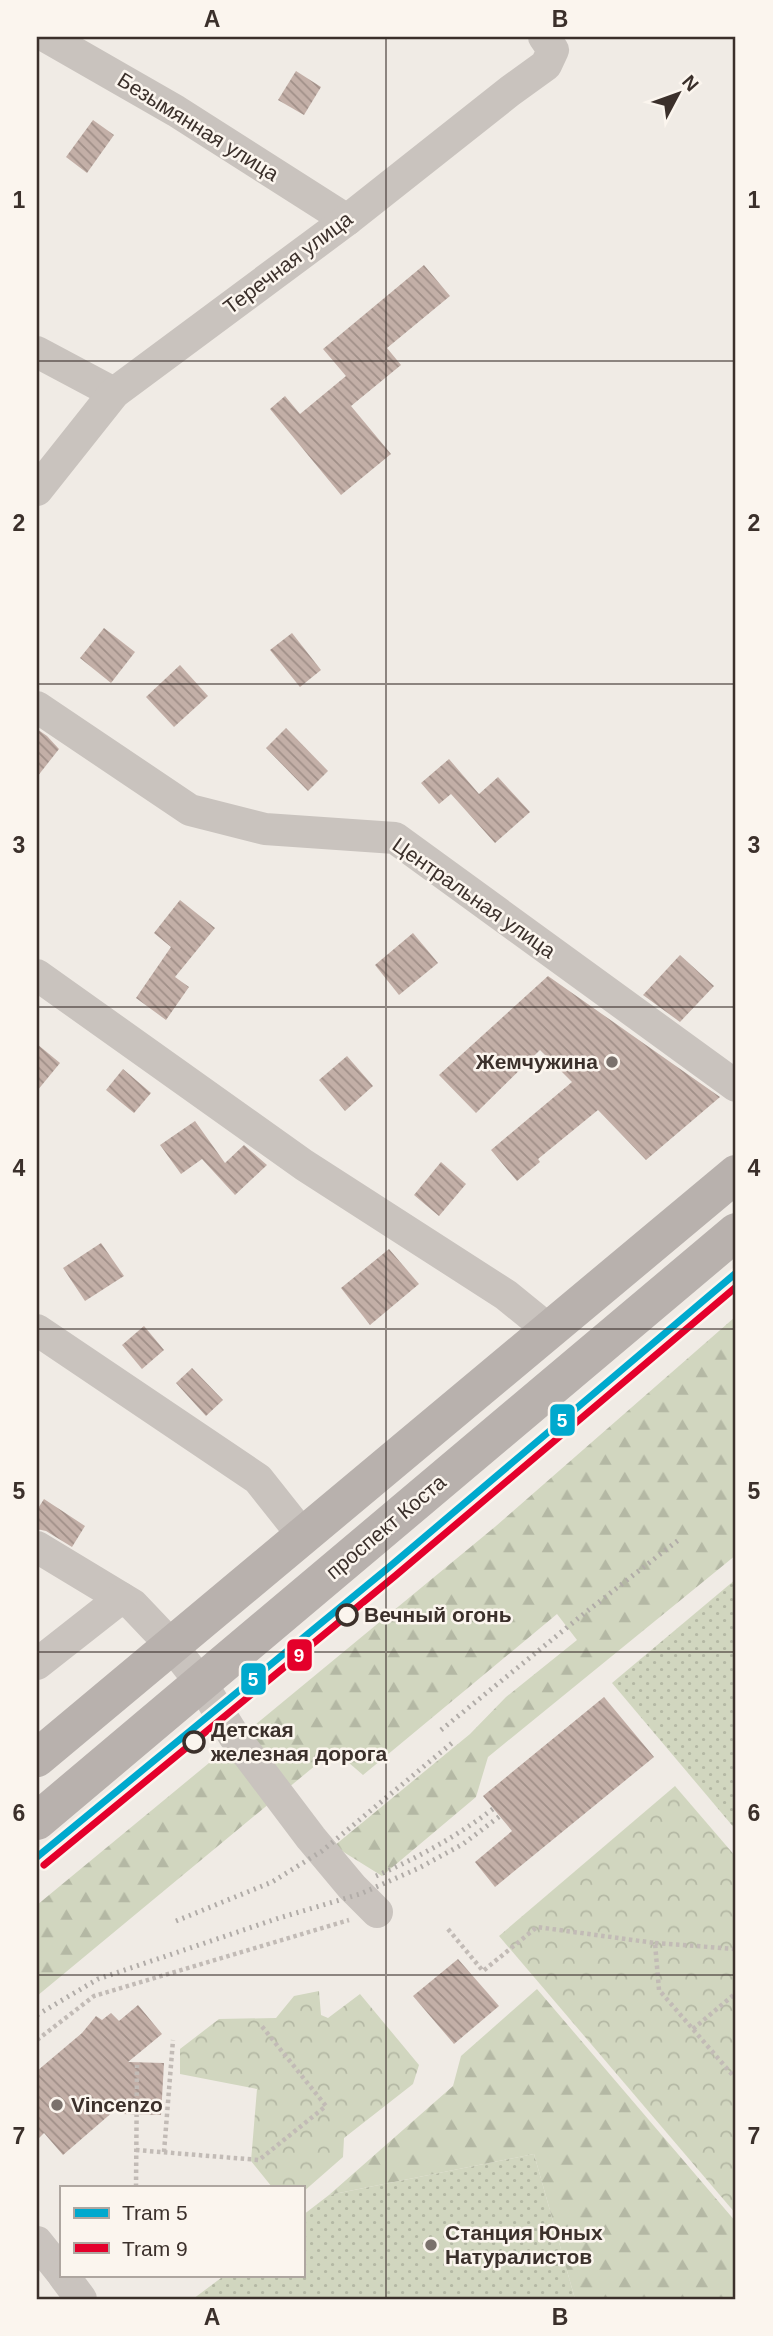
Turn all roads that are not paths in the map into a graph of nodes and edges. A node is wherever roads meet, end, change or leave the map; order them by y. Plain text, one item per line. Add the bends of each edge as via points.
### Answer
1 (47, 37) edge
2 (548, 44) edge
3 (347, 220) junction
4 (37, 352) edge
5 (114, 393) junction
6 (37, 490) edge
7 (37, 707) edge
8 (37, 975) edge
9 (734, 1081) edge
10 (736, 1174) edge
11 (736, 1233) edge
12 (37, 1330) edge
13 (549, 1330) junction
14 (304, 1537) junction
15 (37, 1547) edge
16 (121, 1598) junction
17 (172, 1646) junction
18 (37, 1664) edge
19 (201, 1683) junction
20 (37, 1758) edge
21 (37, 1822) edge
22 (377, 1912) road end
23 (37, 2242) edge
24 (60, 2271) edge
25 (64, 2276) edge
26 (81, 2299) edge

1 - 3 street, Безымянная улица via 176,111
2 - 3 street, Теречная улица via 546,65
3 - 5 street, Теречная улица
4 - 5 street
5 - 6 street, Теречная улица
7 - 9 street, Центральная улица via 190,810 265,829 395,838
8 - 13 street via 304,1165 506,1295
10 - 13 main road
11 - 19 main road, проспект Коста
12 - 14 street via 258,1479
13 - 14 main road
14 - 17 main road
15 - 16 street
16 - 17 street
16 - 18 street
17 - 19 street
17 - 20 main road
19 - 21 main road, проспект Коста
19 - 22 street via 233,1736 311,1838
23 - 24 street
25 - 26 street

